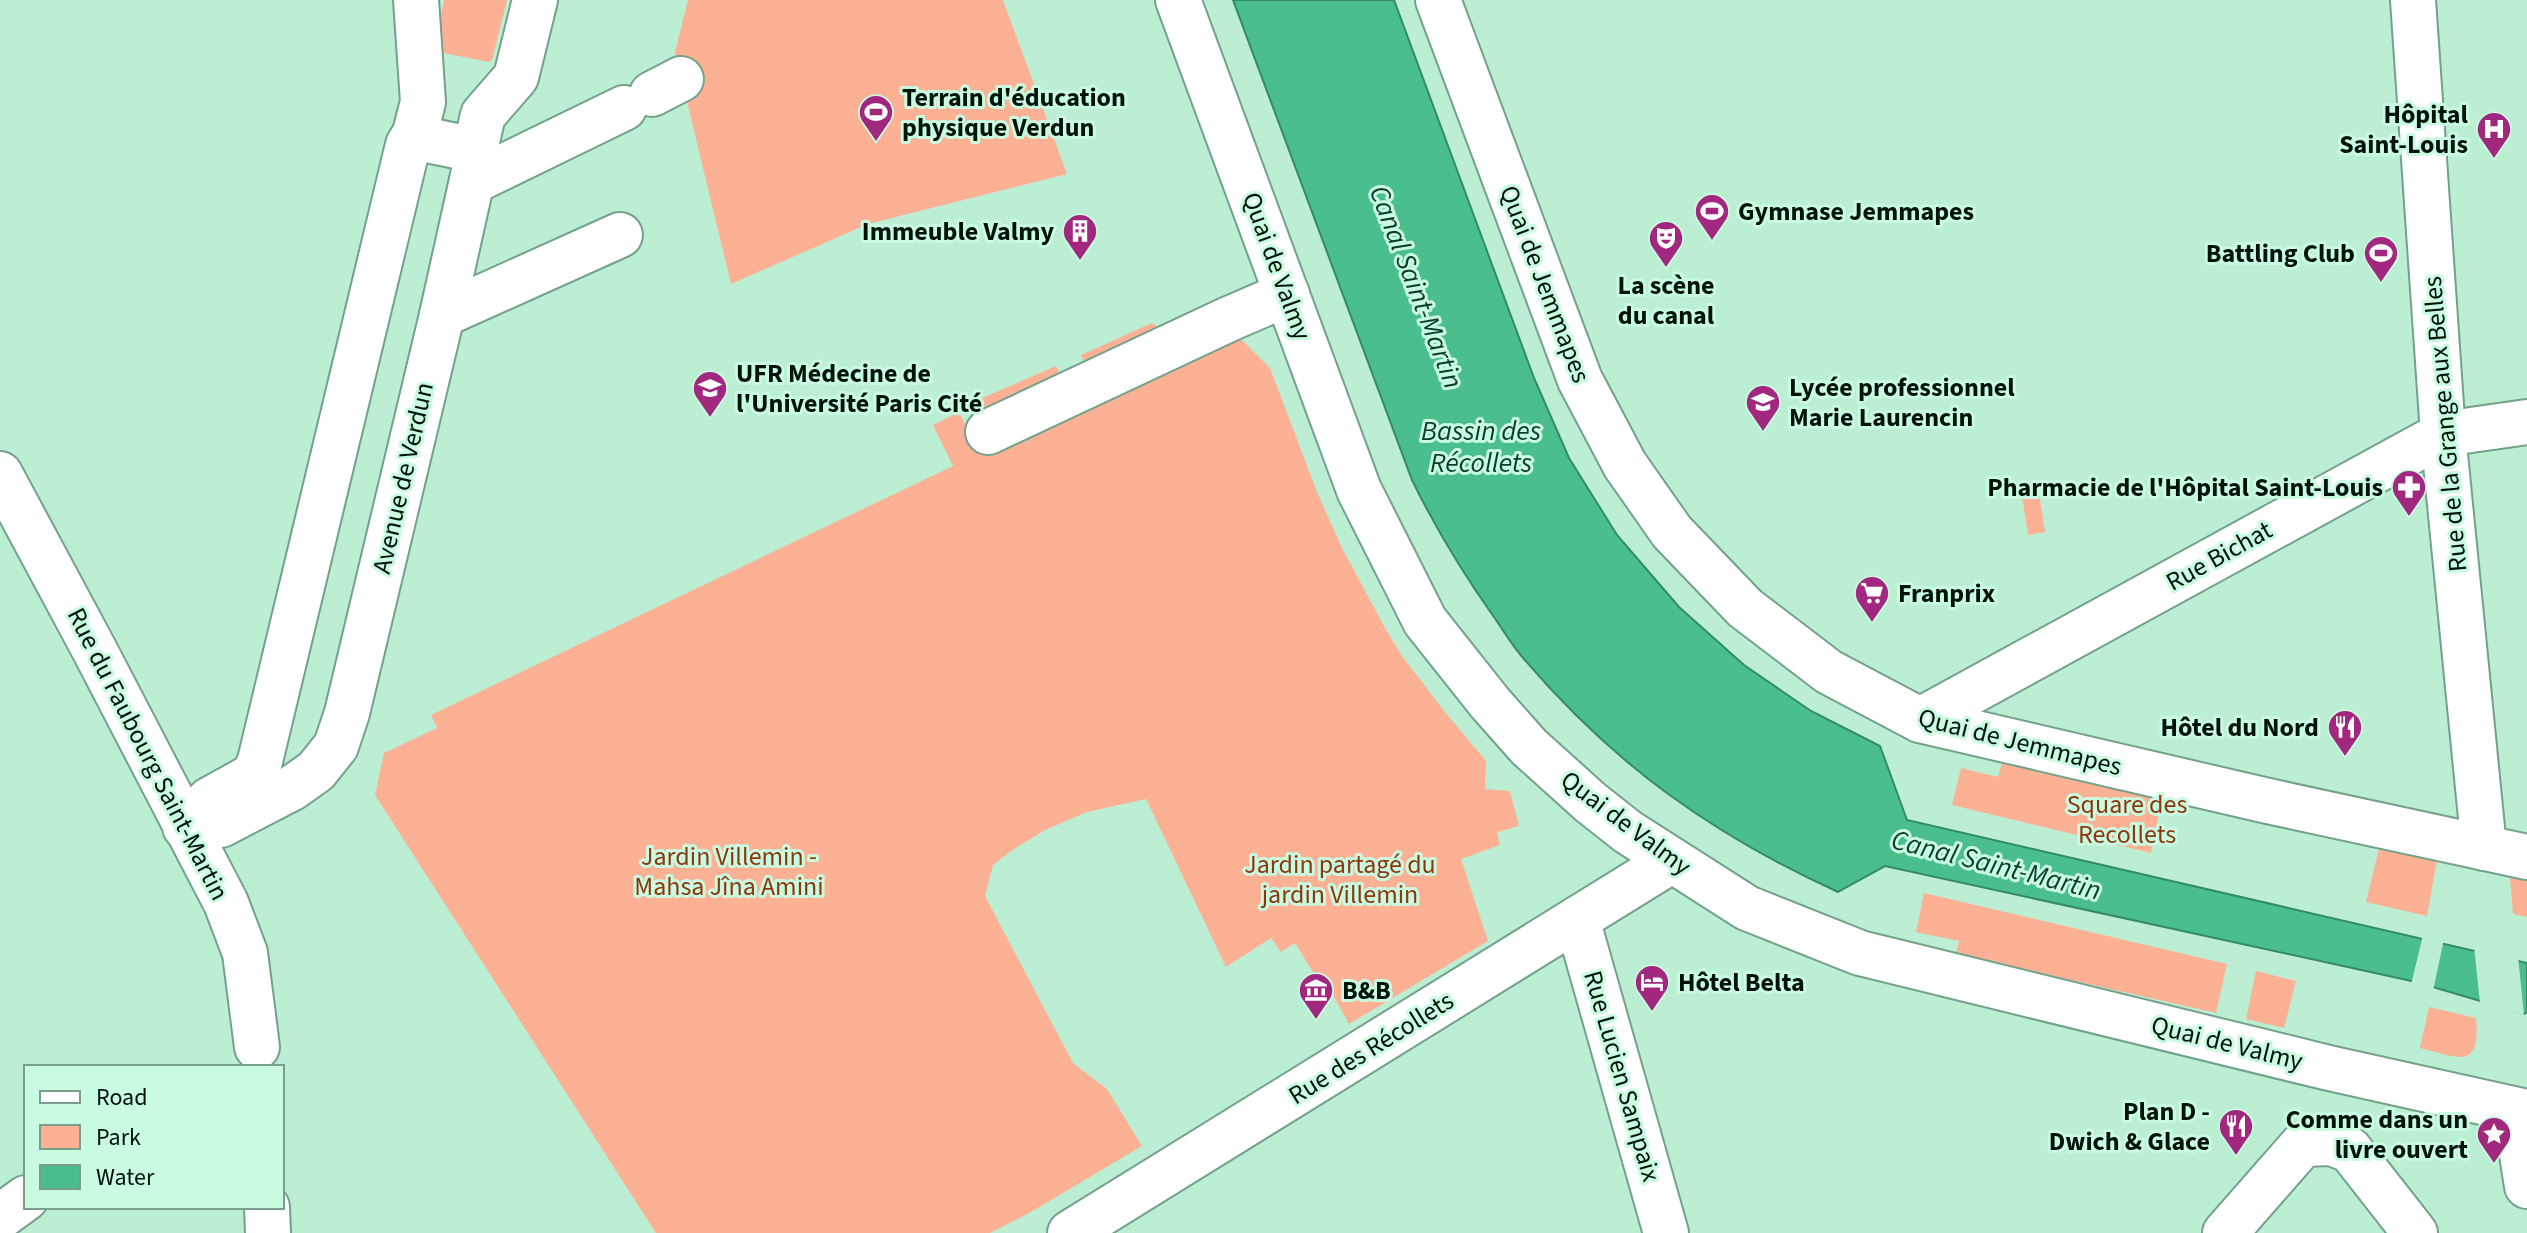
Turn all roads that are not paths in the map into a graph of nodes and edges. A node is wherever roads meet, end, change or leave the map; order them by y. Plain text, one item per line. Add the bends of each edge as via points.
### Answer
1 (416, 0) edge
2 (535, 0) edge
3 (1178, 0) edge
4 (1438, 0) edge
5 (2413, 0) edge
6 (653, 93) dead end
7 (414, 137) junction
8 (473, 166) junction
9 (620, 235) dead end
10 (1287, 294) junction
11 (442, 315) junction
12 (2527, 422) edge
13 (988, 432) dead end
14 (2443, 434) junction
15 (0, 474) edge
16 (1920, 720) junction
17 (265, 737) junction
18 (292, 788) junction
19 (185, 827) junction
20 (2484, 848) junction
21 (2527, 857) edge
22 (1671, 861) junction
23 (1577, 919) junction
24 (254, 1060) edge
25 (2521, 1111) edge
26 (2527, 1186) edge
27 (24, 1199) edge
28 (267, 1209) edge
29 (0, 1217) edge
30 (268, 1233) edge
31 (1070, 1233) edge
32 (1666, 1233) edge
33 (2225, 1233) edge
34 (2415, 1233) edge

1 - 7 street via 423,102
2 - 8 street, Avenue de Verdun via 516,77 483,115
3 - 10 street, Quai de Valmy
4 - 16 street, Quai de Jemmapes via 1580,380 1625,465 1672,532 1745,608 1829,672
5 - 14 street, Rue de la Grange aux Belles
6 - 8 street
7 - 8 street
7 - 17 street
8 - 11 street, Avenue de Verdun
9 - 11 street
10 - 13 street
10 - 22 street, Quai de Valmy via 1359,490 1425,621 1529,747 1590,802
11 - 18 street, Avenue de Verdun via 347,713 324,763
12 - 14 street, Rue Bichat
14 - 16 street, Rue Bichat
14 - 20 street, Rue de la Grange aux Belles
15 - 19 street, Rue du Faubourg Saint-Martin
16 - 20 street, Quai de Jemmapes
17 - 18 street
17 - 19 street via 254,775 209,800
18 - 19 street, Avenue de Verdun via 221,825
19 - 24 street, Rue du Faubourg Saint-Martin via 226,903 245,953
20 - 21 street, Quai de Jemmapes
22 - 23 street, Rue des Récollets
22 - 25 street, Quai de Valmy via 1747,908 1860,953
23 - 31 street, Rue des Récollets
23 - 32 street, Rue Lucien Sampaix
25 - 26 street
27 - 29 street
28 - 30 street
33 - 34 street via 2303,1144 2331,1143 2350,1150

